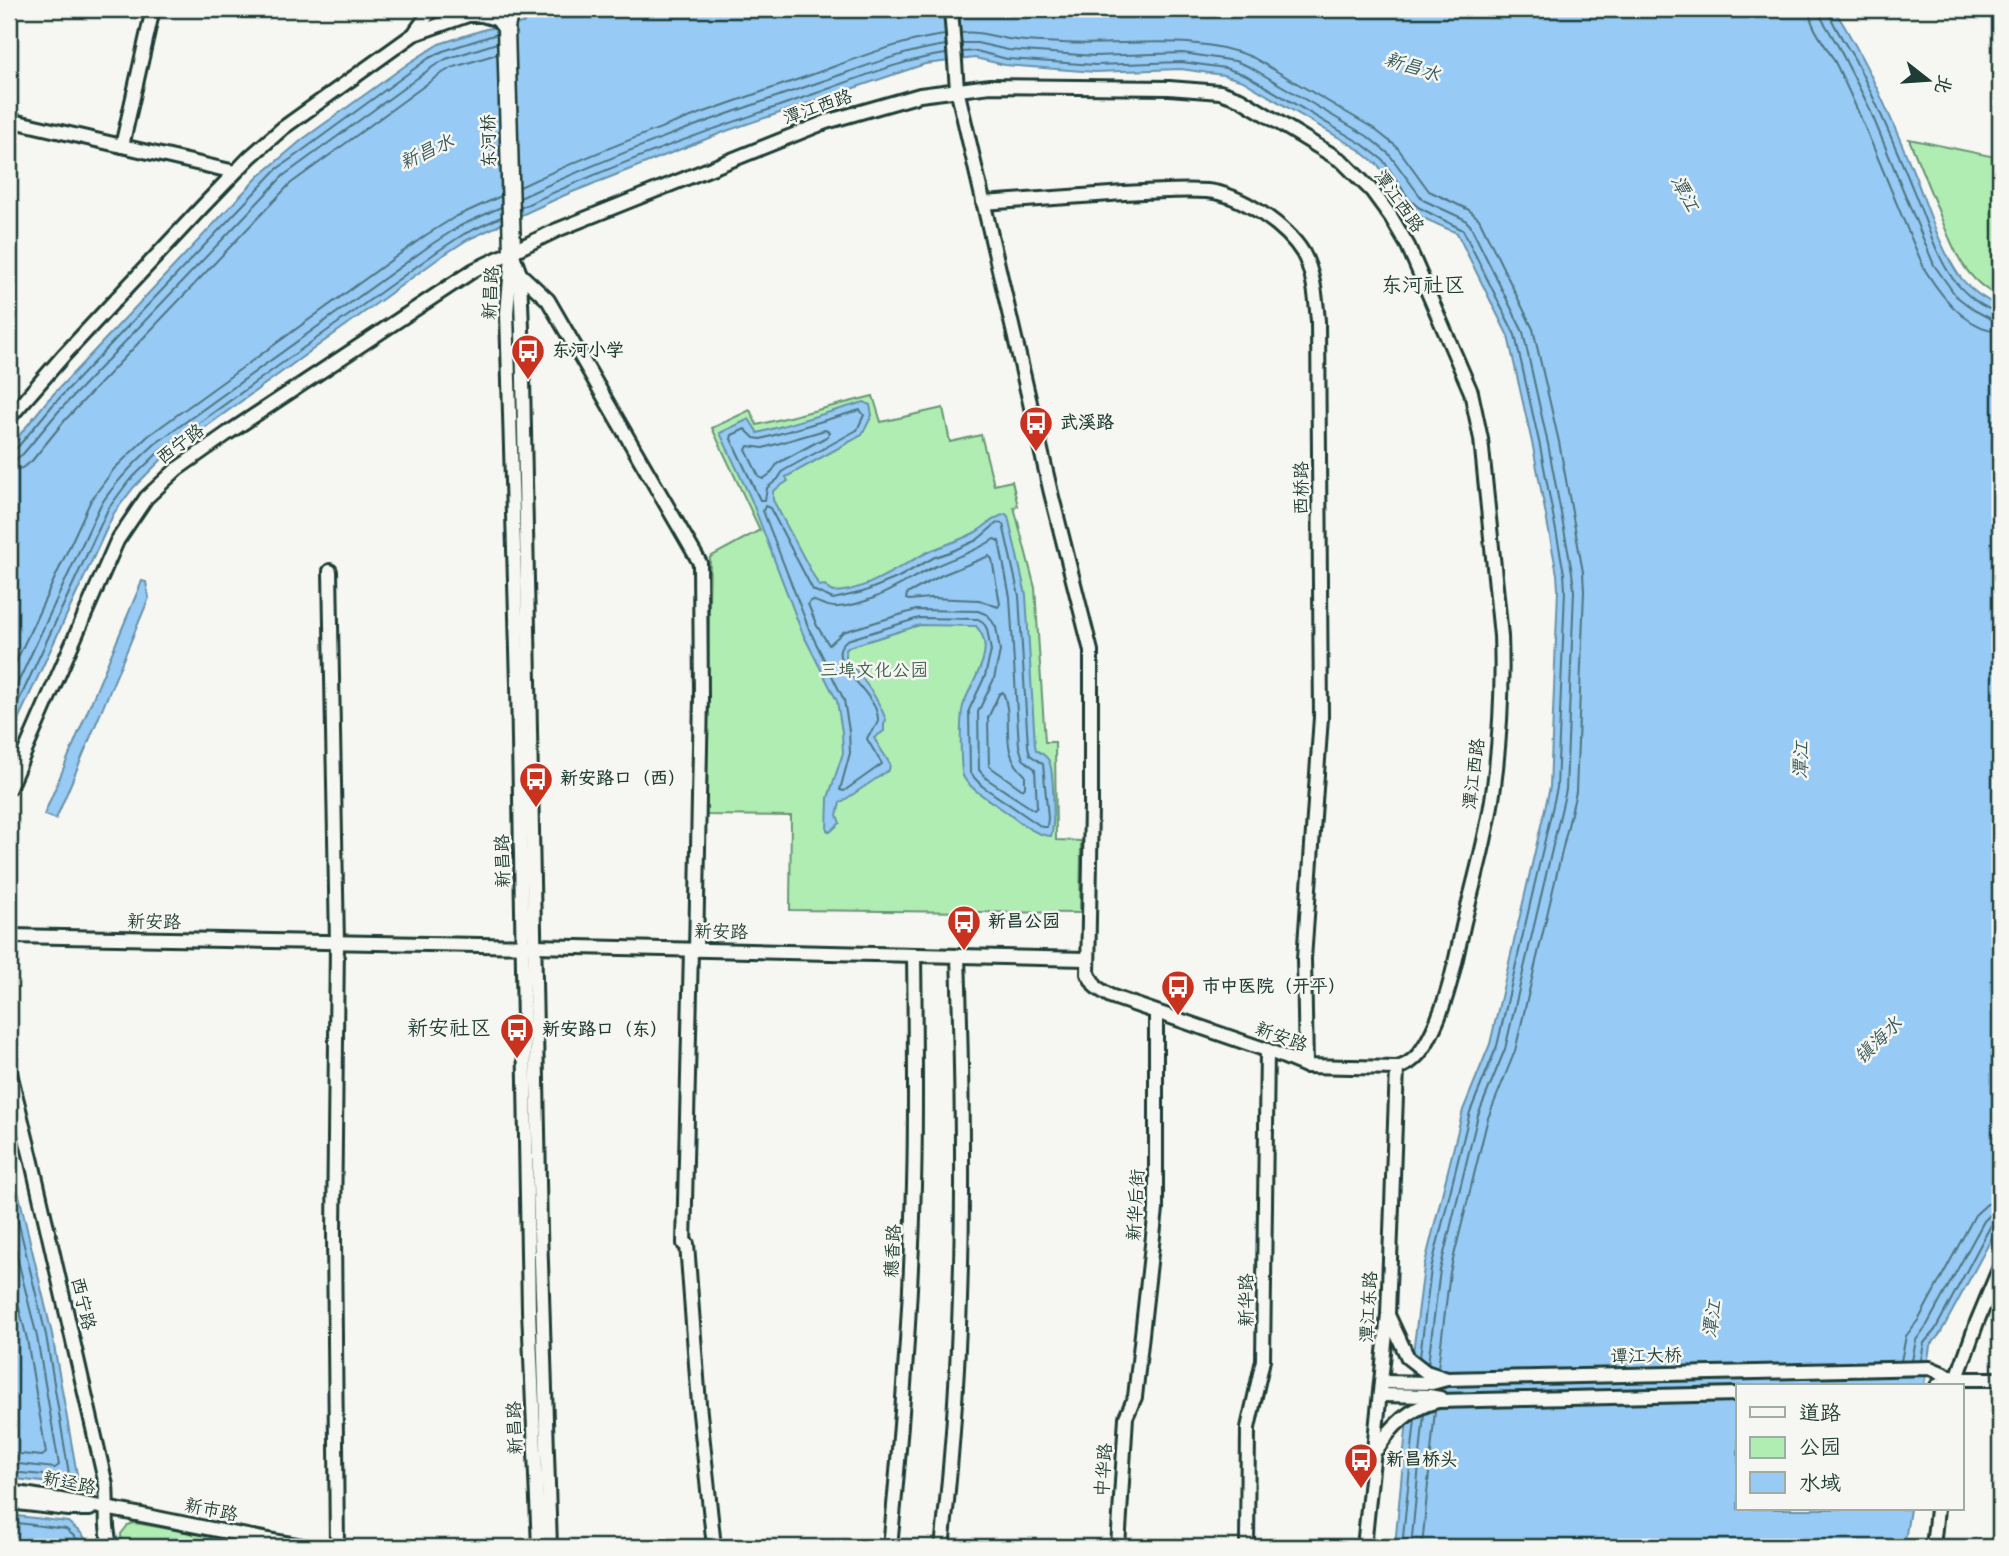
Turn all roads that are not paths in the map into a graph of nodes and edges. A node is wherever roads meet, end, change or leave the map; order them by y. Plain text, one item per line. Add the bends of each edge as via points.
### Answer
1 (153, 9) edge
2 (432, 9) edge
3 (492, 9) edge
4 (951, 9) edge
5 (506, 20) edge
6 (414, 34) junction
7 (957, 89) junction
8 (9, 120) edge
9 (122, 146) junction
10 (235, 172) junction
11 (984, 203) junction
12 (512, 252) junction
13 (520, 274) junction
14 (9, 418) edge
15 (330, 571) dead end
16 (9, 788) edge
17 (9, 936) edge
18 (337, 943) junction
19 (528, 946) junction
20 (694, 950) junction
21 (914, 955) junction
22 (958, 957) junction
23 (1086, 959) junction
24 (1156, 1013) junction
25 (1267, 1051) junction
26 (1420, 1052) junction
27 (1306, 1066) junction
28 (1397, 1068) junction
29 (9, 1069) edge
30 (1396, 1105) junction
31 (2000, 1267) edge
32 (1388, 1314) junction
33 (1447, 1379) junction
34 (2000, 1379) edge
35 (1955, 1383) edge
36 (1382, 1388) junction
37 (1736, 1394) edge
38 (1135, 1396) joint
39 (1447, 1399) junction
40 (1374, 1456) junction
41 (9, 1492) edge
42 (9, 1502) edge
43 (108, 1509) junction
44 (1937, 1510) edge
45 (289, 1546) edge
46 (111, 1547) edge
47 (309, 1547) edge
48 (337, 1547) edge
49 (539, 1547) edge
50 (550, 1547) edge
51 (714, 1547) edge
52 (890, 1547) edge
53 (942, 1547) edge
54 (1118, 1547) edge
55 (1247, 1547) edge
56 (1364, 1547) edge
57 (1933, 1547) edge

1 - 9 street
2 - 6 street
3 - 5 main road
4 - 7 street
5 - 6 street via 468,15
5 - 12 main road, 东河桥
6 - 10 street via 283,128
7 - 11 street
7 - 12 street, 潭江西路 via 826,121
7 - 26 street, 潭江西路 via 1087,86 1226,93 1342,161 1372,191 1408,246 1474,404 1494,554 1502,662 1493,790 1478,867 1442,1007
8 - 9 street
9 - 10 street
10 - 14 street
11 - 23 street via 1091,651
11 - 27 street, 西桥路 via 1210,191 1265,215 1295,243 1308,265 1318,321 1321,717 1304,959
12 - 13 street, 新昌路
12 - 16 street, 西宁路 via 452,285 228,433 160,484 117,541
12 - 19 street, 新昌路 via 507,302
13 - 19 street, 新昌路
13 - 20 street via 548,300 700,563
15 - 18 street
17 - 18 street, 新安路
18 - 19 street, 新安路
18 - 48 street
19 - 20 street, 新安路
19 - 49 street, 新昌路 via 529,1310
19 - 50 street, 新昌路
20 - 21 street, 新安路
20 - 51 street via 686,1244
21 - 22 street, 新安路
21 - 52 street, 穗香路 via 912,1241
22 - 23 street, 新安路
22 - 53 street via 960,1323
23 - 24 street, 新安路 via 1088,974 1101,991
24 - 25 street, 新安路
24 - 38 street, 新华后街 via 1156,1209
25 - 27 street, 新安路
25 - 55 street, 新华路 via 1263,1360 1248,1428
26 - 28 street, 潭江西路 via 1412,1062
26 - 30 street via 1404,1078
27 - 28 street, 新安路
28 - 30 street, 潭江东路
29 - 43 street, 西宁路 via 100,1457
30 - 32 street, 潭江东路
31 - 35 street
32 - 33 street via 1408,1358
32 - 36 street, 潭江东路
33 - 35 street, 谭江大桥 via 1930,1368
33 - 36 street, 谭江大桥
34 - 35 street
36 - 39 street
36 - 40 street, 潭江东路
37 - 39 street
38 - 54 street, 中华路 via 1126,1417
39 - 40 street via 1404,1416
40 - 56 street, 潭江东路
41 - 43 street, 新迳路
42 - 43 street, 新迳路 via 69,1510
43 - 45 street, 新市路
43 - 46 street, 西宁路 via 105,1526
44 - 57 street
45 - 47 street, 新市路

